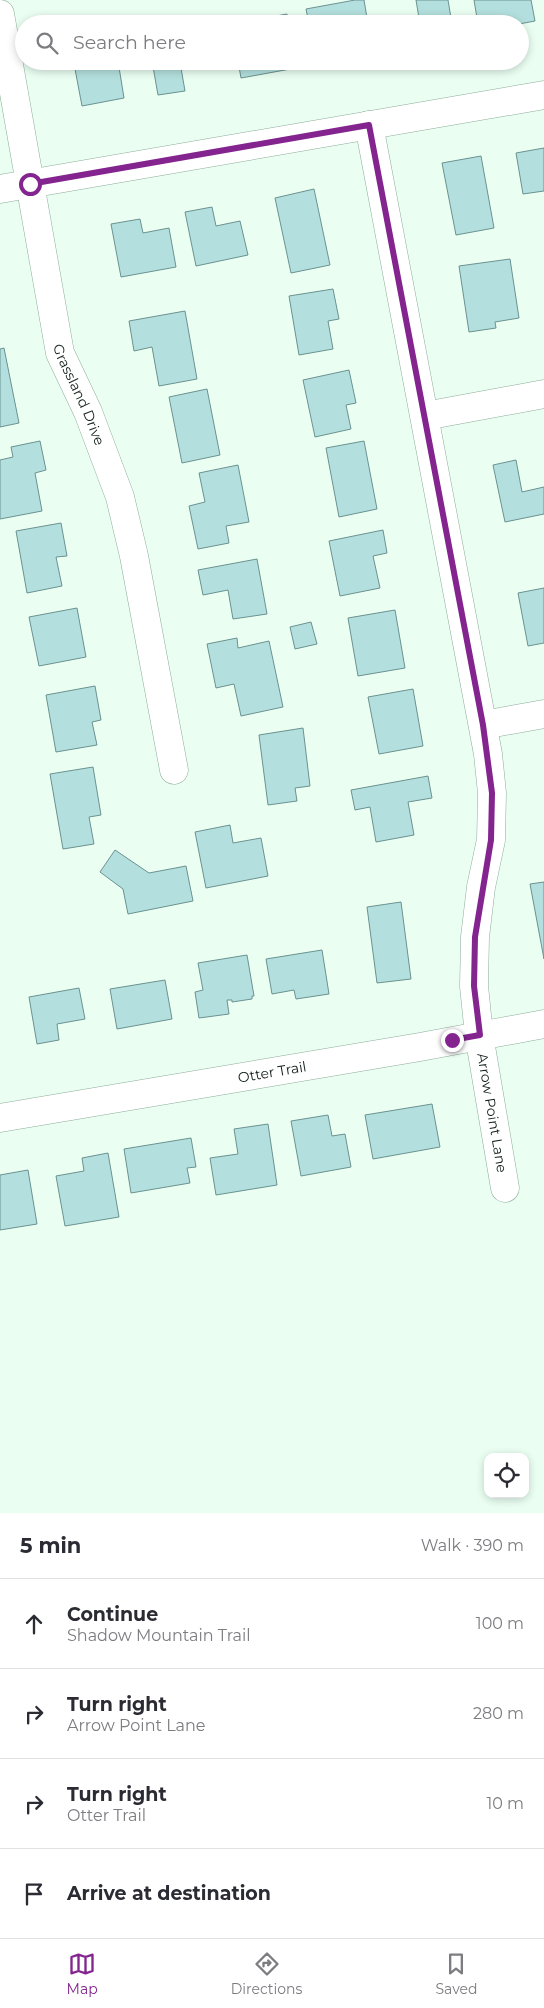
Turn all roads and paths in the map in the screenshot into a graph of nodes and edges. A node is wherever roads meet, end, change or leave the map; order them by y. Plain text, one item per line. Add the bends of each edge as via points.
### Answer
1 (0, 14) edge
2 (544, 95) edge
3 (369, 125) junction
4 (30, 184) junction
5 (0, 189) edge
6 (544, 394) edge
7 (424, 416) junction
8 (544, 714) edge
9 (483, 725) junction
10 (174, 770) dead end
11 (544, 1024) edge
12 (480, 1035) junction
13 (0, 1118) edge
14 (505, 1188) dead end

1 - 4 street, Grassland Drive
2 - 3 street
3 - 4 street
3 - 7 street, Arrow Point Lane
4 - 5 street
4 - 10 street, Grassland Drive via 60,353 88,412 120,497
6 - 7 street
7 - 9 street, Arrow Point Lane
8 - 9 street
9 - 12 street, Arrow Point Lane via 492,793 491,840 475,937 474,986
11 - 12 street, Otter Trail
12 - 13 street, Otter Trail
12 - 14 street, Arrow Point Lane

